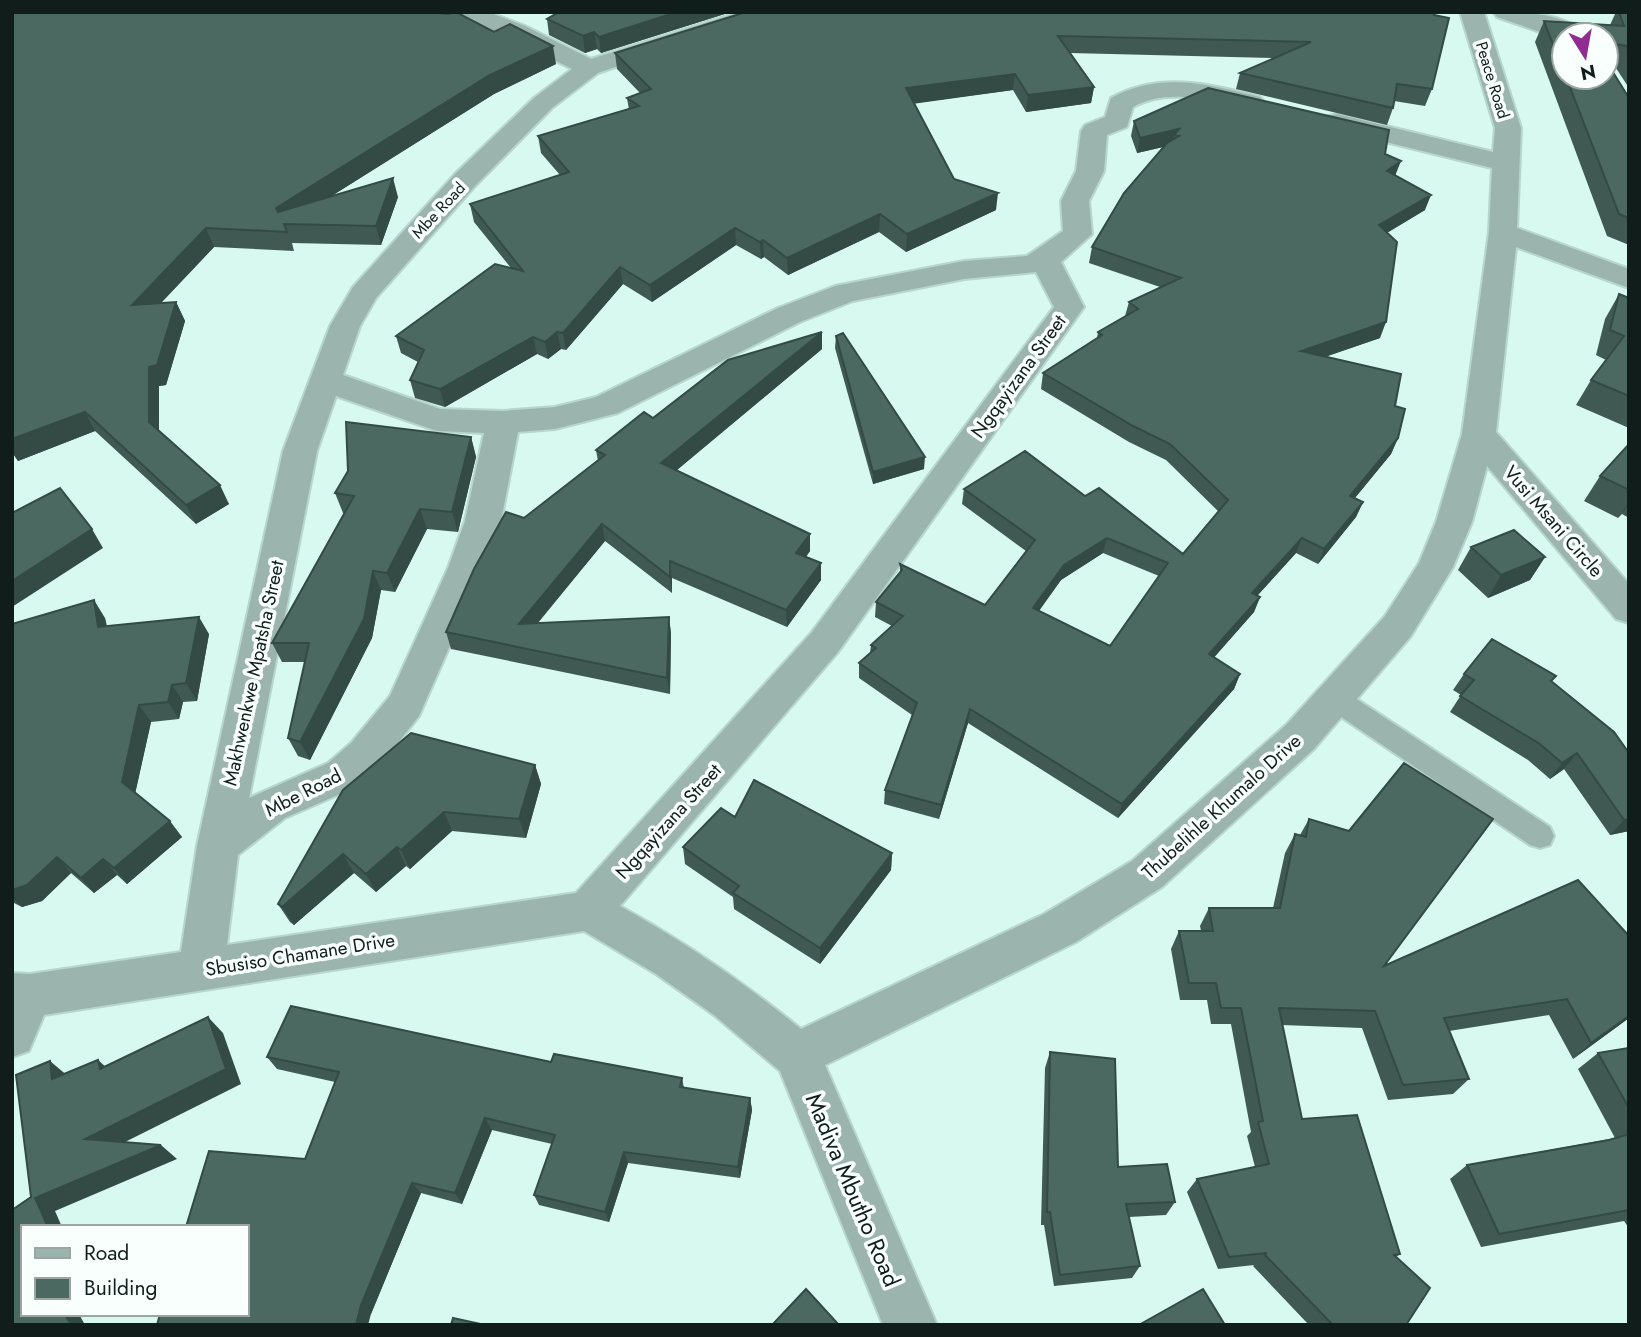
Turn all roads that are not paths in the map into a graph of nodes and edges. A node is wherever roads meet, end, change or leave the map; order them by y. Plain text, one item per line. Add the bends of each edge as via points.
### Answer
1 (465, 12) edge
2 (766, 12) edge
3 (1472, 12) edge
4 (1505, 12) edge
5 (1550, 25) edge
6 (589, 68) junction
7 (1508, 164) junction
8 (1503, 232) junction
9 (1045, 260) junction
10 (1629, 279) edge
11 (324, 380) junction
12 (503, 422) junction
13 (1479, 434) junction
14 (1629, 609) edge
15 (1334, 698) junction
16 (1540, 836) dead end
17 (218, 846) junction
18 (588, 911) junction
19 (201, 970) junction
20 (18, 1009) edge
21 (796, 1055) junction
22 (910, 1325) edge

1 - 6 street via 516,31
2 - 6 street, Mbe Road
3 - 7 street, Peace Road via 1508,128
4 - 5 street
6 - 11 street, Mbe Road via 543,103 364,293
7 - 8 street, Peace Road
7 - 9 street via 1294,112 1178,90 1155,90 1120,103 1118,121 1094,131 1090,171 1075,201 1077,234
8 - 10 street
8 - 13 street, Thubelihle Khumalo Drive
9 - 12 street via 951,272 846,293 789,315 606,405 555,418
9 - 18 street, Ngqayizana Street via 1069,307 825,642
11 - 12 street via 437,421
11 - 17 street, Makhwenkwe Mpatsha Street via 297,464
12 - 17 street, Mbe Road via 482,522 405,705 365,755 342,775 270,805
13 - 14 street, Vusi Msani Circle
13 - 15 street, Thubelihle Khumalo Drive via 1454,522 1435,567 1398,626
15 - 16 lane
15 - 21 street, Thubelihle Khumalo Drive via 1300,737 1147,874 1060,928
17 - 19 street, Makhwenkwe Mpatsha Street
18 - 19 street, Sbusiso Chamane Drive
18 - 21 street via 672,959
19 - 20 street, Sbusiso Chamane Drive
21 - 22 street, Madiva Mbutho Road

